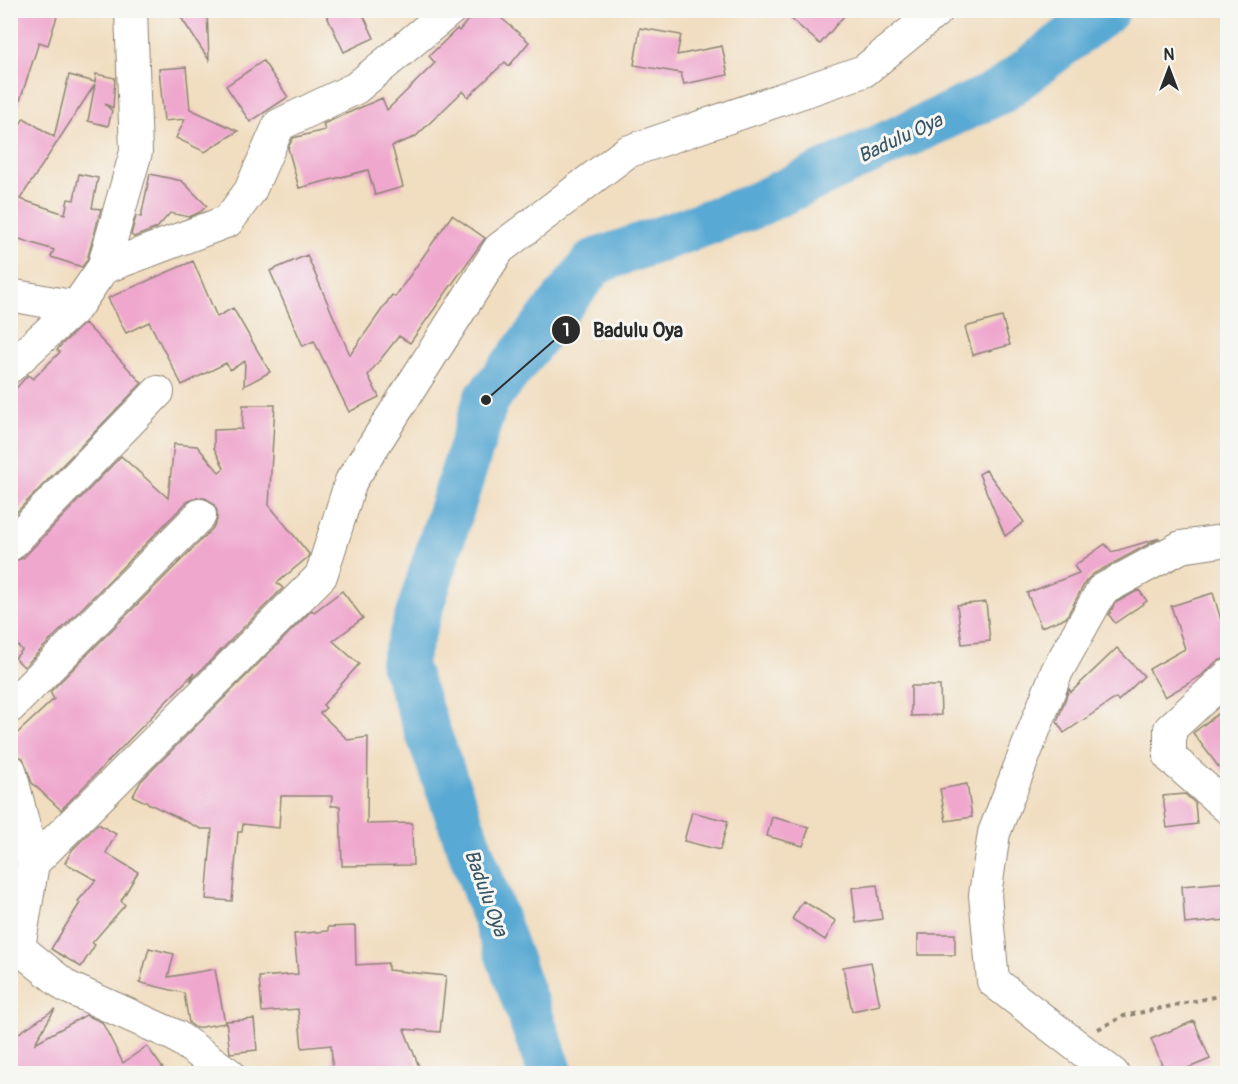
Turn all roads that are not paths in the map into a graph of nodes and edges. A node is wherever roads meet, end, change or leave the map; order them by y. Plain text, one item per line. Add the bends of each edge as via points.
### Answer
1 (130, 10) edge
2 (450, 10) edge
3 (938, 10) edge
4 (104, 268) junction
5 (10, 295) edge
6 (76, 307) junction
7 (10, 367) edge
8 (158, 392) dead end
9 (200, 515) dead end
10 (1227, 540) edge
11 (10, 544) edge
12 (1227, 676) edge
13 (10, 707) edge
14 (10, 770) edge
15 (1227, 808) edge
16 (33, 863) junction
17 (229, 1074) edge
18 (1113, 1074) edge

1 - 4 street via 136,152
2 - 4 street via 356,88 279,125 250,191 228,221
3 - 16 street via 864,71 627,152 499,249 351,482 321,576
4 - 6 street
5 - 6 street
6 - 7 street
8 - 11 street
9 - 13 street
10 - 18 street via 1181,547 1102,590 1057,671 994,833 985,895 993,981
12 - 15 street via 1170,729 1170,757
14 - 16 street
16 - 17 street via 19,948 67,987 177,1036

